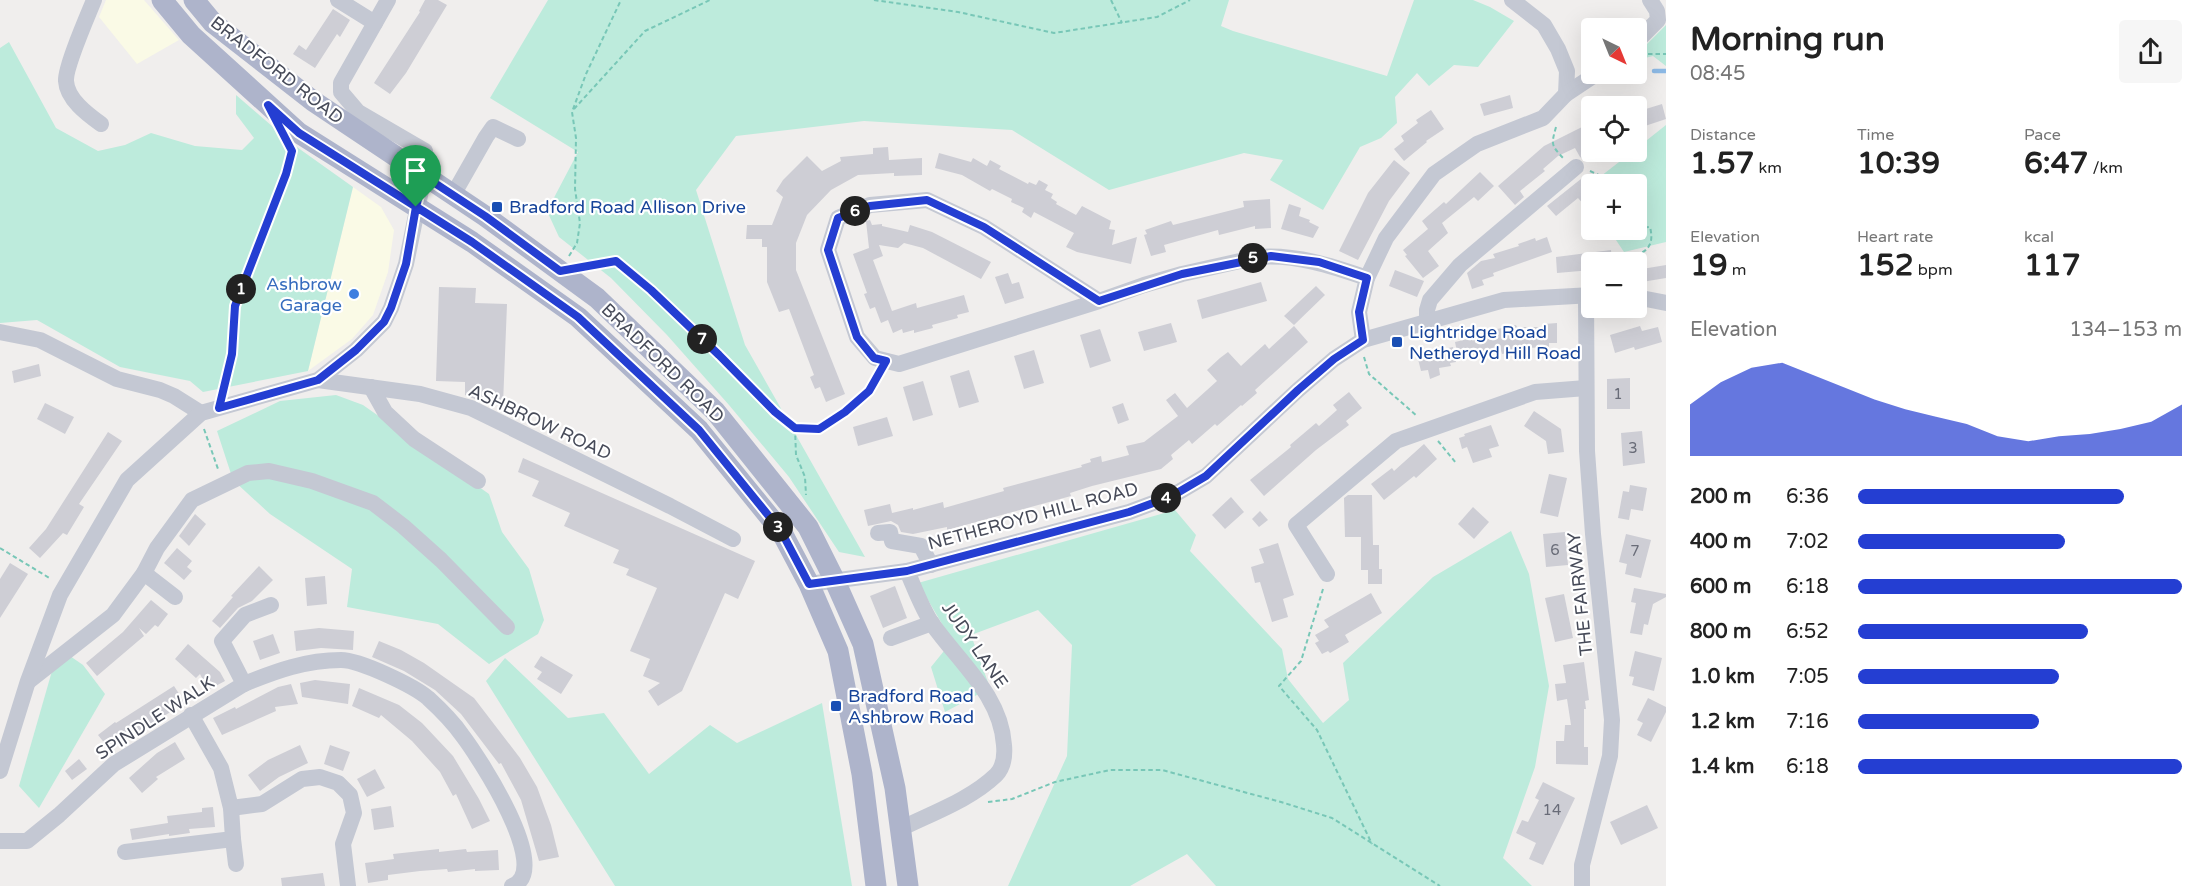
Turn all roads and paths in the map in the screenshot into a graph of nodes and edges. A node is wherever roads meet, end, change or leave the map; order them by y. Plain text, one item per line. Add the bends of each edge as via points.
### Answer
1 (94, 0) edge
2 (162, 0) edge
3 (194, 0) edge
4 (338, 0) edge
5 (388, 0) edge
6 (621, 0) edge
7 (710, 0) edge
8 (874, 0) edge
9 (1111, 0) edge
10 (1190, 0) edge
11 (1512, 0) edge
12 (1650, 0) edge
13 (375, 23) junction
14 (1122, 23) junction
15 (1647, 38) edge
16 (1647, 49) edge
17 (1666, 54) edge
18 (1582, 84) edge
19 (341, 92) junction
20 (1562, 98) junction
21 (313, 101) junction
22 (572, 112) junction
23 (101, 124) dead end
24 (518, 139) dead end
25 (287, 141) dead end
26 (1576, 167) junction
27 (419, 173) junction
28 (1597, 174) edge
29 (453, 195) junction
30 (416, 207) junction
31 (1647, 227) edge
32 (1643, 252) edge
33 (560, 271) junction
34 (1367, 278) junction
35 (1581, 295) edge
36 (1647, 299) edge
37 (1099, 301) junction
38 (1666, 303) edge
39 (1588, 318) edge
40 (1427, 321) junction
41 (0, 332) edge
42 (1363, 340) junction
43 (886, 361) junction
44 (318, 380) junction
45 (371, 387) junction
46 (1586, 388) junction
47 (219, 408) junction
48 (200, 414) junction
49 (795, 428) junction
50 (1428, 429) junction
51 (1456, 463) dead end
52 (478, 481) dead end
53 (224, 484) junction
54 (806, 495) dead end
55 (878, 533) dead end
56 (733, 539) dead end
57 (0, 548) edge
58 (931, 565) junction
59 (907, 571) junction
60 (144, 573) junction
61 (1327, 574) joint
62 (836, 580) junction
63 (809, 584) junction
64 (65, 588) junction
65 (175, 597) dead end
66 (271, 605) dead end
67 (932, 623) junction
68 (507, 627) dead end
69 (891, 638) dead end
70 (863, 644) junction
71 (838, 651) junction
72 (28, 681) junction
73 (244, 684) junction
74 (191, 715) junction
75 (0, 771) edge
76 (966, 796) junction
77 (231, 808) junction
78 (900, 829) junction
79 (233, 839) junction
80 (0, 841) edge
81 (1372, 844) junction
82 (125, 852) dead end
83 (236, 864) dead end
84 (348, 886) edge
85 (512, 886) edge
86 (876, 886) edge
87 (908, 886) edge
88 (1440, 886) edge
89 (1582, 886) edge

1 - 23 street via 66,80 72,98
2 - 30 main road, BRADFORD ROAD via 191,35 299,133
3 - 21 main road, BRADFORD ROAD via 213,23
4 - 13 street
5 - 13 street
6 - 22 path
7 - 22 path via 645,31
8 - 14 path via 958,12 1054,33
9 - 14 path
10 - 14 path via 1157,17
11 - 20 street via 1545,25 1558,49 1567,71
12 - 15 street via 1658,20
13 - 19 street via 341,83
16 - 17 path
18 - 20 street
19 - 21 street
19 - 27 street, ASHBROW ROAD via 358,112 425,151
20 - 26 path via 1553,148
20 - 34 street via 1543,118 1477,144 1434,174 1386,238
21 - 27 main road, BRADFORD ROAD
22 - 33 path via 580,223 577,243
24 - 29 street via 494,127
25 - 47 path via 292,151 286,174 235,306 232,354
26 - 28 path
26 - 40 street via 1460,265 1430,300
27 - 29 main road, BRADFORD ROAD
27 - 30 street, ASHBROW ROAD
29 - 33 main road, BRADFORD ROAD
30 - 44 street, ASHBROW ROAD via 406,264 384,322
30 - 63 main road, BRADFORD ROAD via 578,317 699,430 781,531
31 - 32 path via 1653,238
33 - 49 path via 616,261
33 - 62 main road, BRADFORD ROAD via 597,298 716,411 808,527
34 - 37 street via 1319,262 1271,256 1182,274
34 - 42 street via 1359,312
35 - 40 street, NETHEROYD HILL ROAD via 1504,300
36 - 38 street
37 - 43 street via 899,364
37 - 43 street via 984,227 927,200 870,206 838,218 828,250 857,337 874,358
39 - 46 street, THE FAIRWAY
40 - 42 street, NETHEROYD HILL ROAD
41 - 48 street via 40,340 117,379 174,396
42 - 50 path via 1369,374
42 - 58 street, NETHEROYD HILL ROAD via 1298,390 1206,476 1172,496 1129,512
43 - 49 path via 869,391 845,412 819,429
44 - 45 street, ASHBROW ROAD
44 - 47 street, ASHBROW ROAD
45 - 52 street via 385,412 414,439
45 - 56 street, ASHBROW ROAD via 420,394 483,413
46 - 50 street via 1535,392
46 - 89 street, THE FAIRWAY via 1593,534 1612,720 1610,756 1582,865
47 - 48 street, ASHBROW ROAD
48 - 53 path
48 - 64 street, ASHBROW ROAD via 127,480
49 - 54 path via 796,455 805,477
50 - 51 path
50 - 61 street via 1396,441 1296,525
53 - 60 street via 192,500
53 - 68 street via 248,473 269,471 312,481 372,503 441,560
55 - 58 street via 890,532 892,541 921,546
57 - 64 path
58 - 59 street, NETHEROYD HILL ROAD
59 - 62 street, NETHEROYD HILL ROAD
59 - 67 street, JUDY LANE
60 - 65 street
60 - 72 street via 113,615
61 - 81 path via 1301,661 1279,686 1317,730
62 - 63 street, NETHEROYD HILL ROAD
62 - 70 main road, BRADFORD ROAD
63 - 71 main road, BRADFORD ROAD
64 - 72 street, ASHBROW ROAD
66 - 73 street, SPINDLE WALK via 245,615 222,641
67 - 69 street
67 - 76 street, JUDY LANE via 989,697 1004,736 1005,754 997,774
70 - 71 main road
70 - 78 main road, BRADFORD ROAD via 895,788
71 - 86 main road, BRADFORD ROAD via 862,774
72 - 75 street, ASHBROW ROAD
73 - 74 street, SPINDLE WALK
73 - 85 street, SPINDLE WALK via 288,666 343,659 389,675 426,697 461,733 495,786 516,829 526,873
74 - 77 street via 222,768
74 - 80 street, SPINDLE WALK via 114,764 27,841
76 - 78 street, JUDY LANE
76 - 81 path via 985,803 1012,799 1055,782 1110,770 1162,770 1332,818
77 - 79 street
77 - 84 street via 262,804 302,779 320,777 338,783 350,795 354,813 344,844
78 - 87 main road, BRADFORD ROAD
79 - 82 street
79 - 83 street
81 - 88 path

